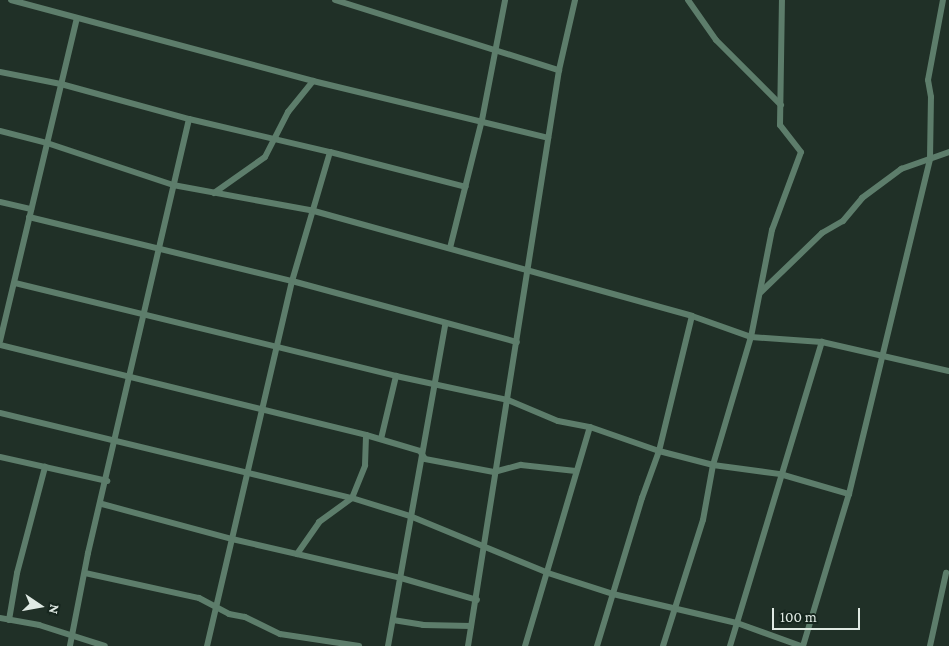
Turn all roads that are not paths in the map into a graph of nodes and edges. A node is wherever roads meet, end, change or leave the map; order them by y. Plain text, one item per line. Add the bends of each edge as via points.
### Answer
1 (11, 0) edge
2 (335, 0) edge
3 (505, 0) edge
4 (575, 0) edge
5 (688, 0) edge
6 (782, 0) edge
7 (943, 0) edge
8 (77, 18) junction
9 (494, 50) junction
10 (559, 70) junction
11 (0, 72) edge
12 (312, 81) junction
13 (61, 84) junction
14 (781, 105) junction
15 (189, 118) junction
16 (482, 120) junction
17 (0, 131) edge
18 (273, 138) junction
19 (548, 138) junction
20 (47, 143) junction
21 (330, 152) junction
22 (949, 152) edge
23 (930, 159) junction
24 (172, 185) junction
25 (466, 187) junction
26 (214, 193) junction
27 (0, 202) edge
28 (32, 209) junction
29 (314, 211) junction
30 (30, 217) junction
31 (450, 248) junction
32 (159, 249) junction
33 (528, 271) junction
34 (292, 282) junction
35 (15, 283) junction
36 (762, 292) junction
37 (144, 313) junction
38 (692, 316) junction
39 (445, 325) junction
40 (751, 336) junction
41 (0, 341) edge
42 (517, 342) junction
43 (822, 342) junction
44 (0, 345) edge
45 (277, 345) junction
46 (885, 355) junction
47 (949, 371) edge
48 (396, 376) junction
49 (130, 378) junction
50 (432, 384) junction
51 (508, 400) junction
52 (262, 409) junction
53 (0, 412) edge
54 (590, 428) junction
55 (366, 435) junction
56 (381, 439) junction
57 (115, 442) junction
58 (420, 451) junction
59 (659, 451) junction
60 (0, 457) edge
61 (713, 465) junction
62 (45, 467) junction
63 (576, 471) junction
64 (494, 472) junction
65 (248, 474) junction
66 (780, 474) junction
67 (107, 481) junction
68 (849, 494) junction
69 (352, 498) junction
70 (102, 504) junction
71 (410, 516) junction
72 (232, 539) junction
73 (485, 548) junction
74 (296, 554) junction
75 (84, 573) junction
76 (548, 573) junction
77 (946, 573) dead end
78 (401, 578) junction
79 (613, 594) junction
80 (477, 600) junction
81 (217, 609) junction
82 (676, 609) junction
83 (0, 618) edge
84 (9, 620) junction
85 (393, 620) junction
86 (737, 623) junction
87 (471, 626) junction
88 (74, 635) junction
89 (70, 646) edge
90 (105, 646) edge
91 (207, 646) edge
92 (359, 646) edge
93 (388, 646) edge
94 (468, 646) edge
95 (525, 646) edge
96 (597, 646) edge
97 (663, 646) edge
98 (730, 646) edge
99 (802, 646) edge
100 (930, 646) edge

1 - 8 street
2 - 9 street
3 - 9 street
4 - 10 street
5 - 14 street via 716,40
6 - 14 street
7 - 23 street via 928,80 931,97
8 - 12 street
8 - 13 street
9 - 10 street
9 - 16 street
10 - 19 street
11 - 13 street
12 - 16 street
12 - 18 street
13 - 15 street
13 - 20 street
14 - 36 street via 780,126 801,152 772,230
15 - 18 street
15 - 24 street
16 - 19 street
16 - 25 street
17 - 20 street
18 - 21 street
18 - 26 street via 265,157
19 - 33 street
20 - 24 street
20 - 28 street
21 - 25 street
21 - 29 street
22 - 23 street
23 - 36 street via 901,169 862,198 843,221 822,233
23 - 46 street
24 - 26 street
24 - 32 street
25 - 31 street
26 - 29 street
27 - 28 street
28 - 30 street
29 - 31 street
29 - 34 street
30 - 32 street
30 - 35 street
31 - 33 street
32 - 34 street
32 - 37 street
33 - 38 street
33 - 42 street
34 - 39 street
34 - 45 street
35 - 37 street
35 - 41 street
36 - 40 street
37 - 45 street
37 - 49 street
38 - 40 street
38 - 59 street
39 - 42 street
39 - 50 street
40 - 43 street
40 - 61 street
42 - 51 street
43 - 46 street
43 - 66 street
44 - 49 street
45 - 48 street
45 - 52 street
46 - 47 street
46 - 68 street
48 - 50 street
48 - 56 street
49 - 52 street
49 - 57 street
50 - 51 street
50 - 58 street
51 - 54 street via 558,421
51 - 64 street
52 - 55 street
52 - 65 street
53 - 57 street
54 - 59 street
54 - 63 street
55 - 56 street
55 - 69 street via 365,465
56 - 58 street
57 - 65 street
57 - 67 street
58 - 64 street via 425,459
58 - 71 street
59 - 61 street
59 - 79 street
60 - 62 street
61 - 66 street
61 - 82 street via 703,520
62 - 67 street
62 - 84 street via 17,573
63 - 64 street via 521,465
63 - 76 street
64 - 73 street
65 - 69 street
65 - 72 street
66 - 68 street
66 - 86 street
67 - 70 street
68 - 99 street
69 - 71 street
69 - 74 street via 320,522
70 - 72 street
70 - 75 street
71 - 73 street
71 - 78 street
72 - 74 street
72 - 81 street
73 - 76 street
73 - 80 street
74 - 78 street
75 - 81 street via 199,598
75 - 88 street
76 - 79 street
76 - 95 street
77 - 100 street
78 - 80 street
78 - 85 street
79 - 82 street
79 - 96 street
80 - 87 street
81 - 91 street
81 - 92 street via 280,634
82 - 86 street
82 - 97 street
83 - 84 street
84 - 88 street
85 - 87 street via 422,625
85 - 93 street
86 - 98 street
86 - 99 street
87 - 94 street
88 - 89 street
88 - 90 street

